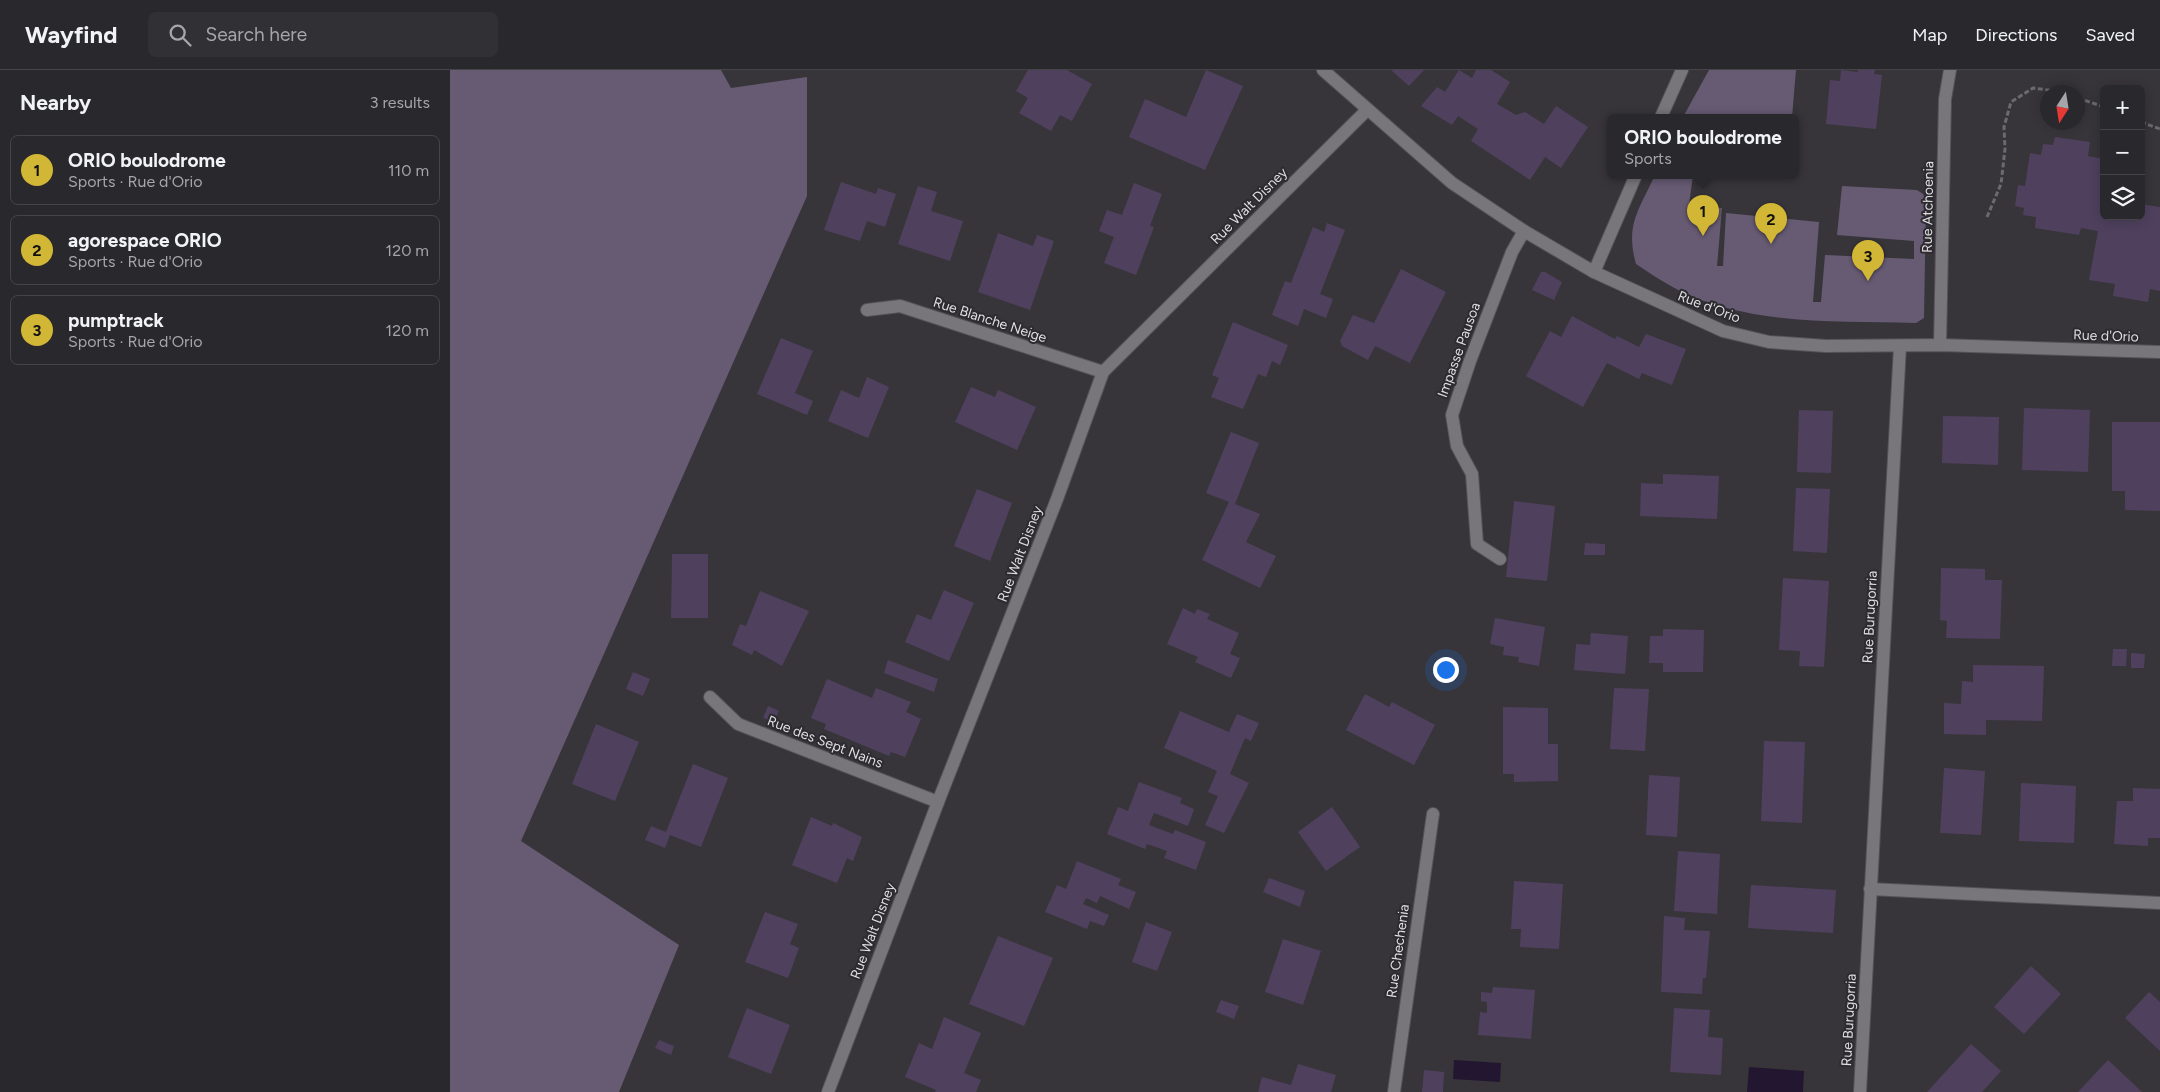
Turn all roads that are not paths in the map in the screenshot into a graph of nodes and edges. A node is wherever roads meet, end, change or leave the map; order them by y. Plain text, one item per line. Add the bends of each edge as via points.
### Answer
1 (1322, 70) edge
2 (1682, 70) edge
3 (1950, 70) edge
4 (1367, 110) junction
5 (1662, 114) edge
6 (1634, 179) edge
7 (1524, 231) junction
8 (1594, 272) junction
9 (867, 310) dead end
10 (1940, 345) junction
11 (1900, 346) junction
12 (2160, 352) edge
13 (1103, 372) junction
14 (1500, 559) dead end
15 (710, 697) dead end
16 (938, 802) junction
17 (1433, 814) dead end
18 (1870, 890) junction
19 (2160, 903) edge
20 (828, 1092) edge
21 (1394, 1092) edge
22 (1860, 1092) edge

1 - 4 street, Rue d'Orio
2 - 5 street
3 - 10 street, Rue Atchoenia via 1945,99
4 - 7 street, Rue d'Orio via 1452,183
4 - 13 street, Rue Walt Disney
6 - 8 street
7 - 8 street, Rue d'Orio
7 - 14 street, Impasse Pausoa via 1508,261 1452,415 1457,446 1472,474 1477,544
8 - 11 street, Rue d'Orio via 1723,331 1769,342
9 - 13 street, Rue Blanche Neige via 900,306
10 - 11 street, Rue d'Orio
10 - 12 street, Rue d'Orio
11 - 18 street, Rue Burugorria
13 - 16 street, Rue Walt Disney
15 - 16 street, Rue des Sept Nains via 738,724
16 - 20 street, Rue Walt Disney
17 - 21 street, Rue Chechenia
18 - 19 street
18 - 22 street, Rue Burugorria

